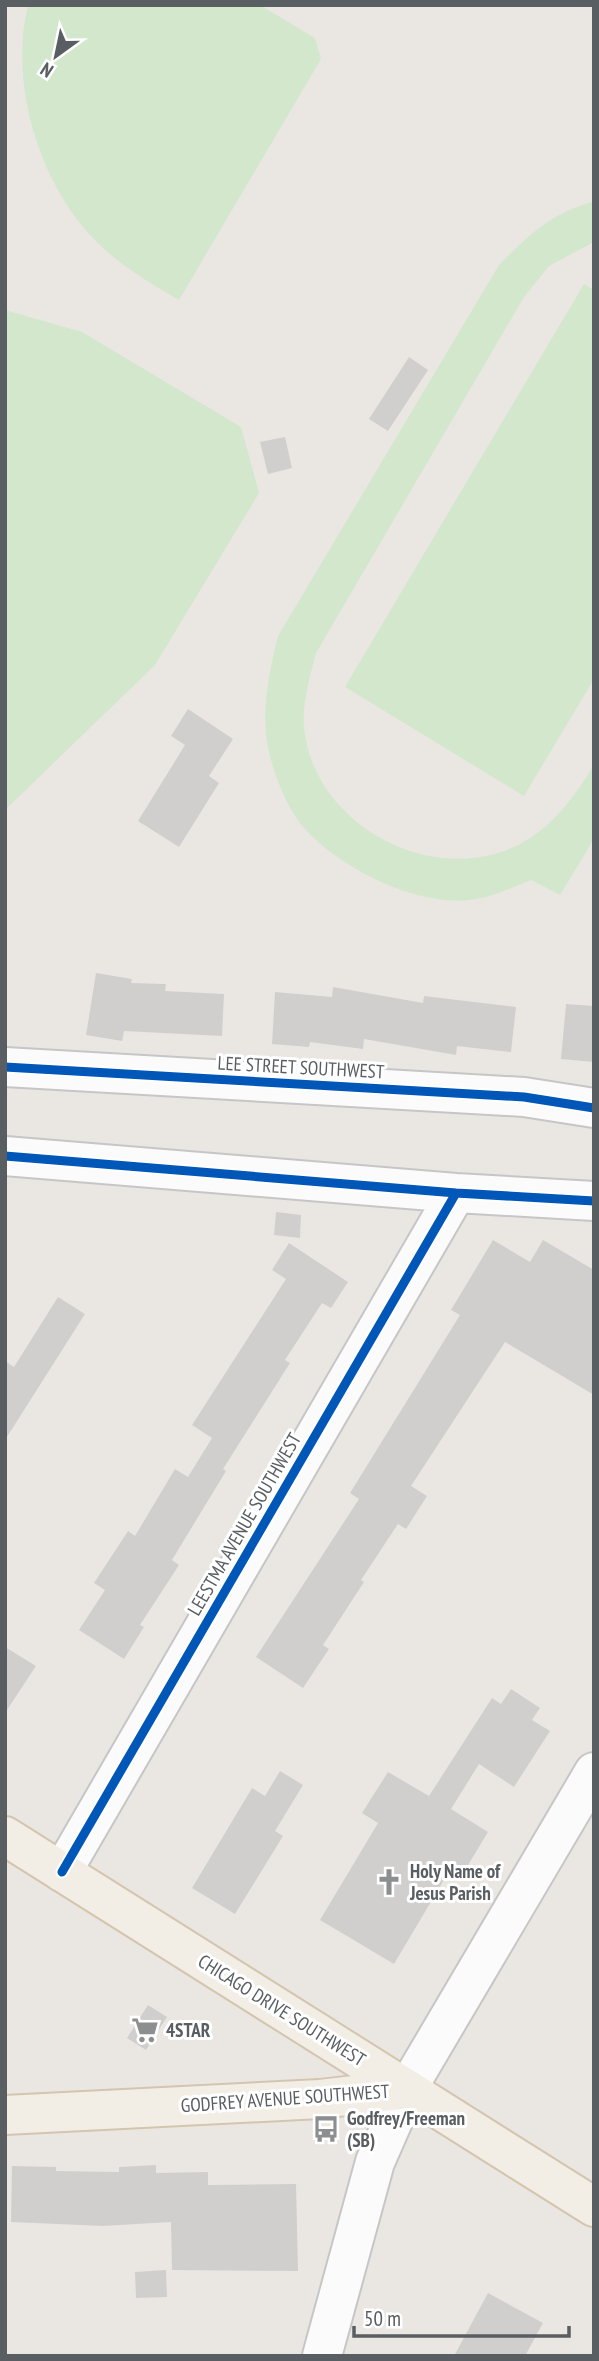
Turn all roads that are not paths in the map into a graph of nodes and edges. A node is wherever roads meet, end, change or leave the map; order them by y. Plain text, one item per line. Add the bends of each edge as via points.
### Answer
1 (5, 1067) edge
2 (594, 1108) edge
3 (5, 1156) edge
4 (456, 1193) junction
5 (594, 1200) edge
6 (594, 1772) edge
7 (5, 1836) edge
8 (62, 1872) junction
9 (407, 2089) junction
10 (5, 2115) edge
11 (594, 2207) edge
12 (322, 2356) edge

1 - 2 street, LEE STREET SOUTHWEST via 524,1097
3 - 4 street
4 - 5 street
4 - 8 street, LEESTMA AVENUE SOUTHWEST
6 - 9 street, GODFREY AVENUE SOUTHWEST
7 - 8 main road, CHICAGO DRIVE SOUTHWEST
8 - 9 main road, CHICAGO DRIVE SOUTHWEST
9 - 10 main road, GODFREY AVENUE SOUTHWEST via 320,2099
9 - 11 main road, CHICAGO DRIVE SOUTHWEST
9 - 12 street via 375,2162

